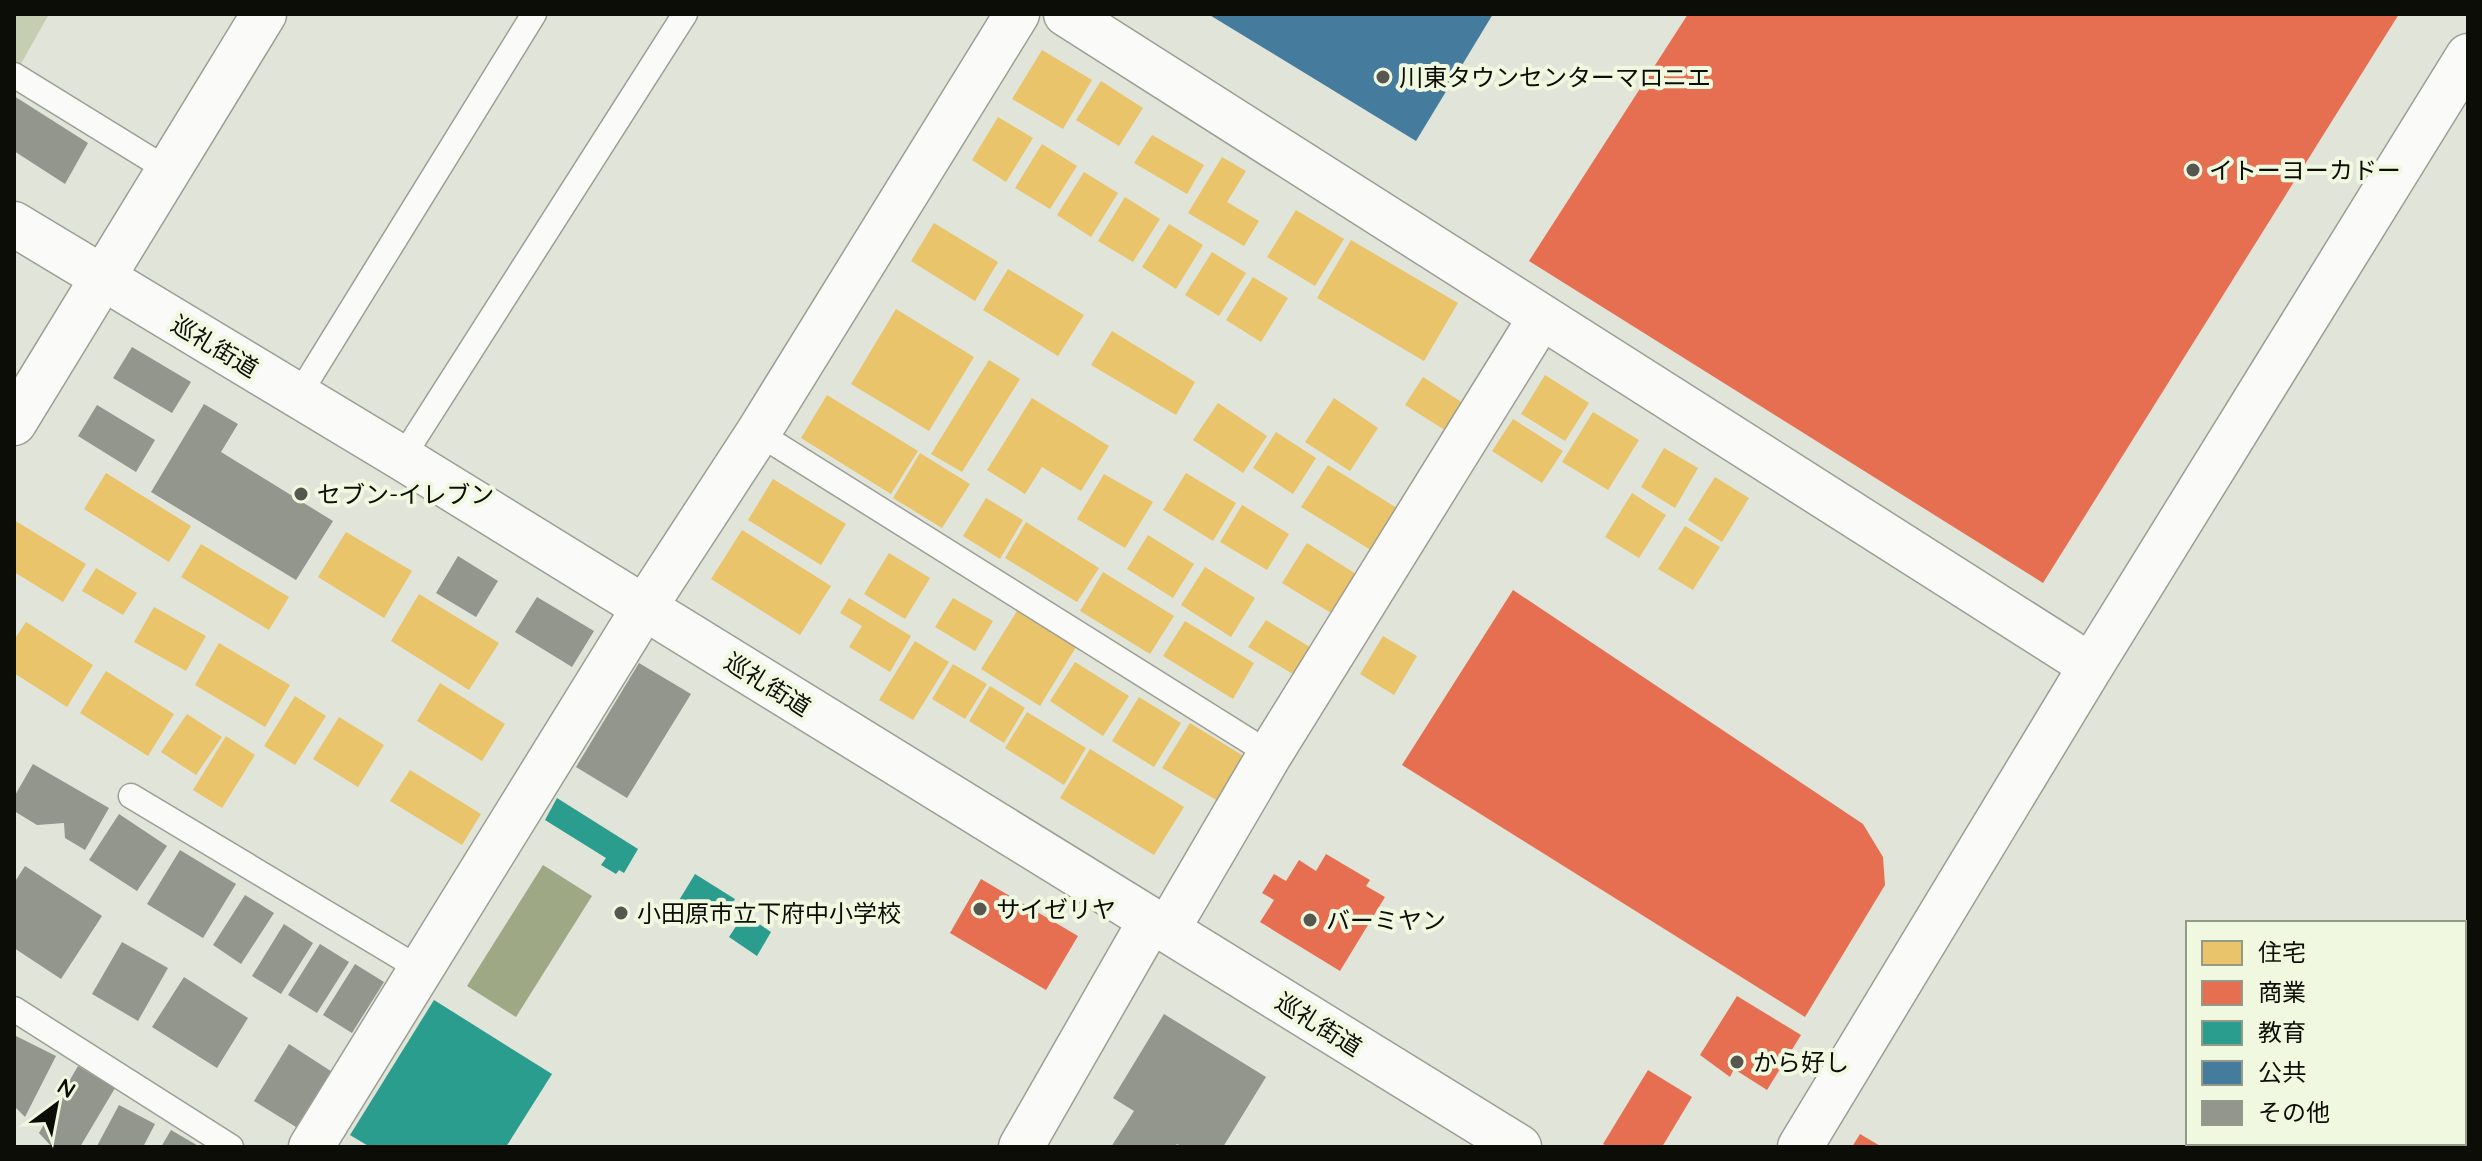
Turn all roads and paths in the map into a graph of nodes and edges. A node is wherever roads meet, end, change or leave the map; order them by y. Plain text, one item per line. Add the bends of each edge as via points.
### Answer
1 (534, 14) edge
2 (685, 14) edge
3 (1066, 14) edge
4 (256, 17) edge
5 (1007, 17) edge
6 (2468, 56) edge
7 (14, 75) edge
8 (168, 170) junction
9 (14, 224) edge
10 (101, 278) junction
11 (1541, 317) junction
12 (298, 396) junction
13 (14, 423) edge
14 (758, 433) junction
15 (402, 458) junction
16 (644, 608) junction
17 (2091, 666) junction
18 (1270, 754) junction
19 (131, 796) dead end
20 (1159, 925) junction
21 (420, 969) junction
22 (14, 1009) edge
23 (231, 1147) edge
24 (311, 1147) edge
25 (1021, 1147) edge
26 (1519, 1147) edge
27 (1800, 1147) edge

1 - 12 lane
2 - 15 lane
3 - 11 street
4 - 8 street
5 - 14 street
6 - 17 street
7 - 8 lane
8 - 10 street
9 - 10 street, 巡礼街道
10 - 12 street, 巡礼街道
10 - 13 street
11 - 17 street
11 - 18 street
12 - 15 street, 巡礼街道
14 - 16 street
14 - 18 lane
15 - 16 street, 巡礼街道
16 - 20 street, 巡礼街道
16 - 21 street
17 - 27 street
18 - 20 street
19 - 21 lane
20 - 25 street
20 - 26 street, 巡礼街道
21 - 24 street
22 - 23 lane

